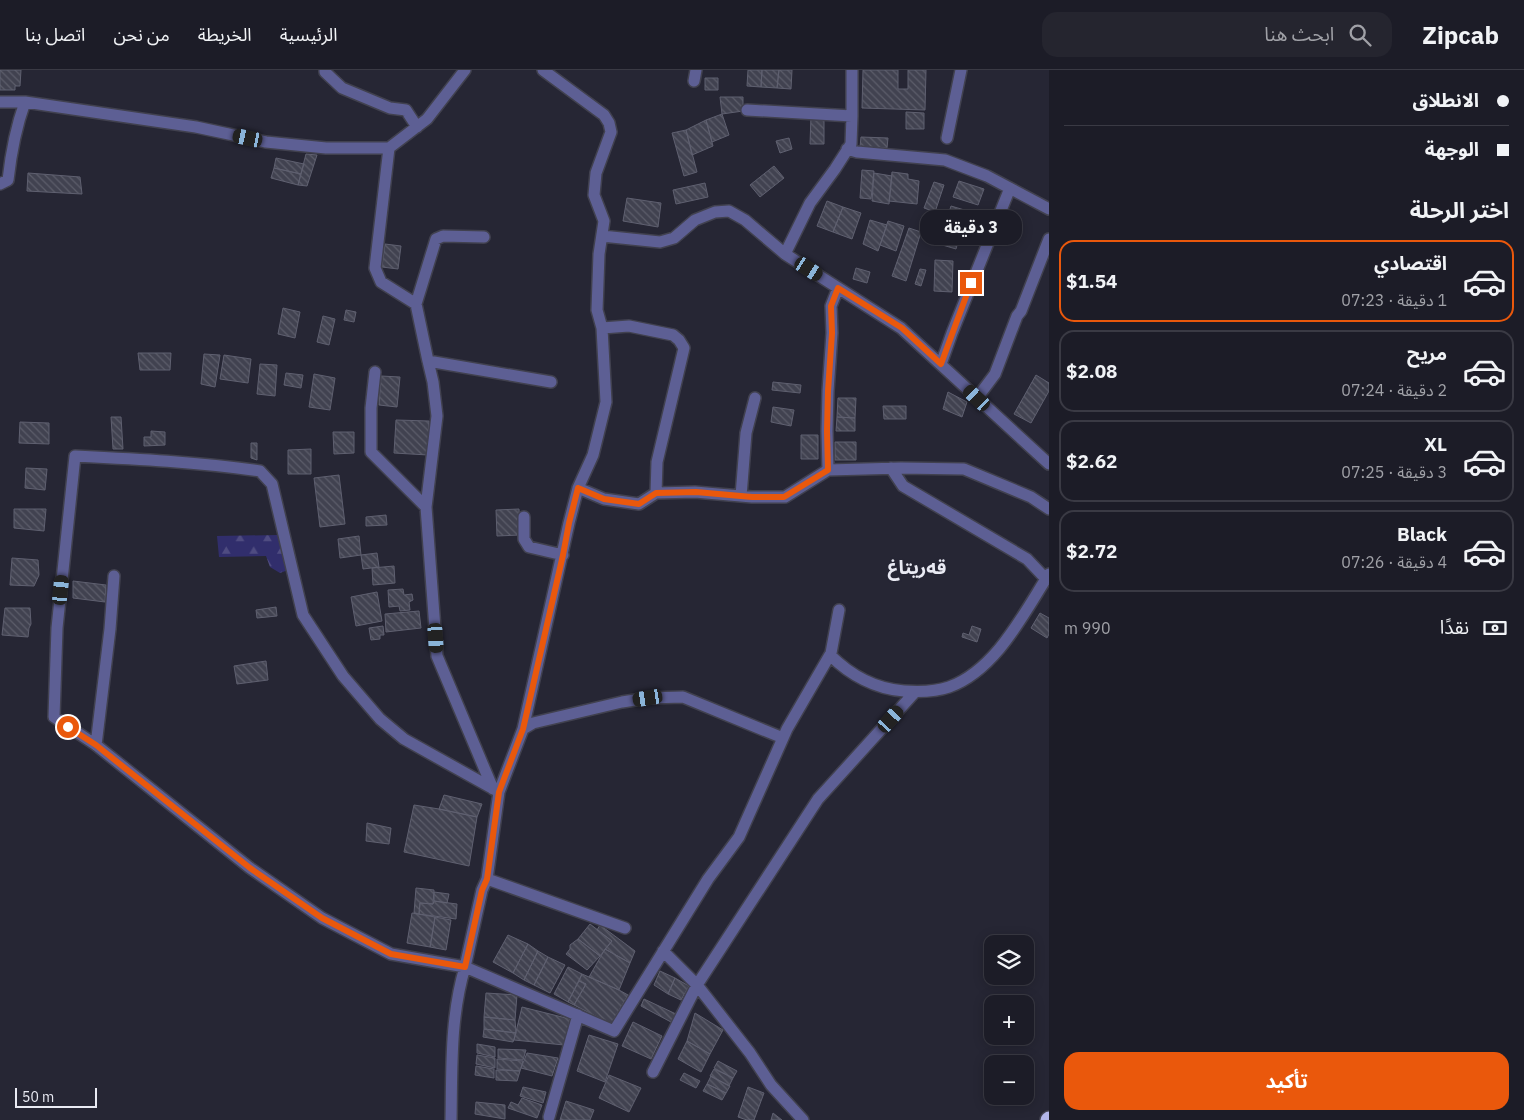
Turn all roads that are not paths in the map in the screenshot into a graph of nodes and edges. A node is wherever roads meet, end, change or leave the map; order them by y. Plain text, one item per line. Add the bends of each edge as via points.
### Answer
1 (465, 70) edge
2 (543, 70) edge
3 (852, 70) edge
4 (961, 70) edge
5 (323, 71) edge
6 (0, 102) edge
7 (25, 102) junction
8 (747, 110) dead end
9 (852, 116) junction
10 (417, 127) junction
11 (947, 138) dead end
12 (389, 148) junction
13 (847, 149) junction
14 (0, 184) edge
15 (1010, 188) junction
16 (1049, 208) edge
17 (602, 236) junction
18 (484, 237) dead end
19 (1049, 239) edge
20 (785, 254) junction
21 (838, 288) junction
22 (416, 304) junction
23 (602, 328) junction
24 (428, 361) junction
25 (941, 364) junction
26 (375, 372) dead end
27 (551, 382) dead end
28 (754, 398) dead end
29 (977, 398) junction
30 (1049, 464) edge
31 (891, 468) junction
32 (828, 470) junction
33 (578, 488) junction
34 (656, 493) junction
35 (741, 496) junction
36 (426, 506) junction
37 (1049, 509) edge
38 (524, 517) dead end
39 (563, 555) junction
40 (114, 576) dead end
41 (1047, 576) edge
42 (839, 610) dead end
43 (830, 655) junction
44 (915, 692) junction
45 (523, 729) junction
46 (783, 738) junction
47 (96, 745) junction
48 (496, 790) junction
49 (487, 879) junction
50 (625, 928) dead end
51 (663, 952) junction
52 (465, 967) junction
53 (697, 985) junction
54 (578, 1015) junction
55 (653, 1072) dead end
56 (549, 1117) dead end
57 (451, 1120) edge
58 (803, 1120) edge

1 - 10 street
2 - 17 street via 604,115 609,123 611,132 596,173 594,194 604,221
3 - 9 street
4 - 11 street
5 - 10 street via 342,88 390,108 406,110
6 - 7 street
7 - 12 street via 196,127 266,142 326,148
7 - 14 street via 8,180
8 - 9 street
9 - 13 street via 851,144
10 - 12 street
12 - 22 street via 375,268 381,282
13 - 15 street via 945,160
13 - 20 street via 810,204
15 - 16 street
15 - 25 street
17 - 20 street via 660,242 674,238 694,220 715,212 729,211 745,220
17 - 23 street via 597,310
18 - 22 street via 443,236 436,239
19 - 29 street via 994,374
20 - 21 street
21 - 25 street via 902,328
21 - 32 street via 831,306
22 - 24 street
23 - 33 street via 606,402 592,455
23 - 34 street via 629,326 673,335 684,348 657,462
24 - 27 street
24 - 36 street via 434,382 437,416
25 - 29 street
26 - 36 street via 370,408 371,452
28 - 35 street via 746,433
29 - 30 street
31 - 32 street
31 - 37 street via 964,469 1031,497
31 - 41 street via 903,486 1027,559
32 - 35 street via 784,497
33 - 34 street via 604,499 639,504
33 - 39 street
34 - 35 street
36 - 48 street via 437,656
38 - 39 street via 524,540 529,547
39 - 45 street
40 - 47 street
41 - 44 street via 995,654 966,678 949,687
42 - 43 street
43 - 44 street via 850,673 871,683
43 - 46 street
44 - 53 street via 818,799
45 - 46 street via 533,722 622,702 683,697
45 - 48 street
46 - 51 street via 740,836 708,879
47 - 48 street via 54,717 57,628 75,456 227,466 260,471 272,484 303,615 349,683 380,719 404,739
47 - 52 street via 250,868 322,918 391,954
48 - 49 street
49 - 50 street
49 - 52 street
51 - 53 street
51 - 54 street via 614,1031
52 - 54 street
52 - 57 street via 452,1045
53 - 55 street
53 - 58 street via 771,1085
54 - 56 street

